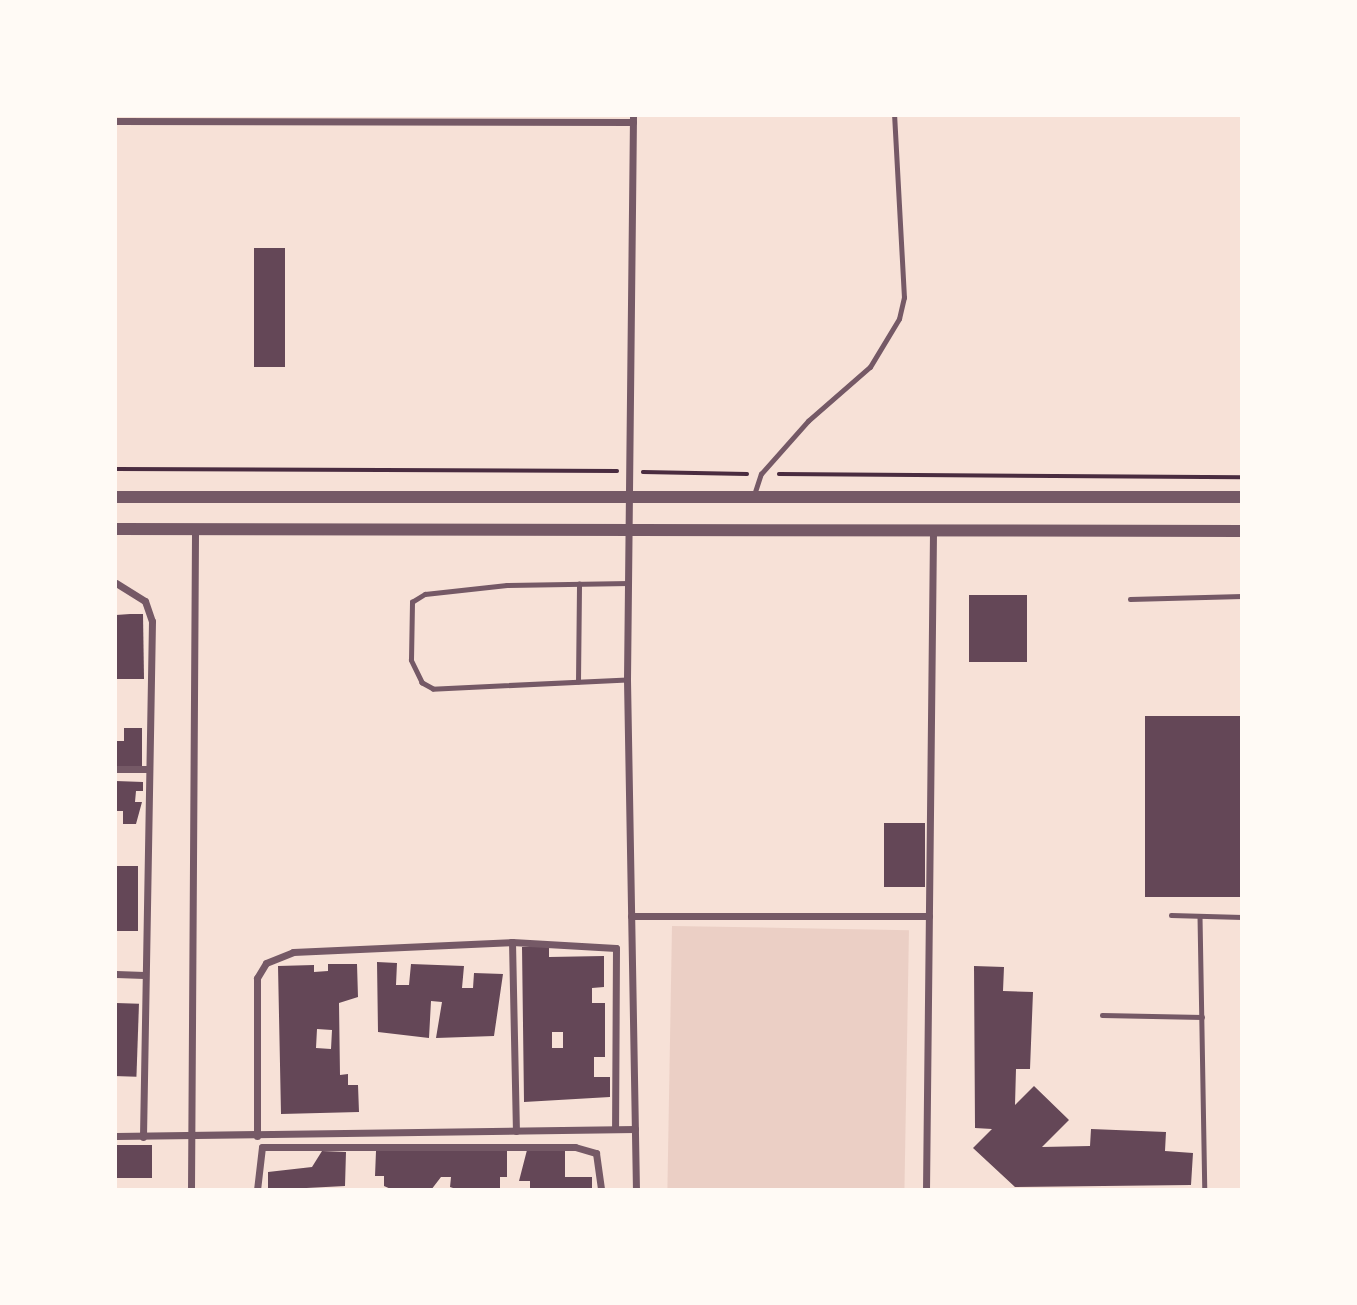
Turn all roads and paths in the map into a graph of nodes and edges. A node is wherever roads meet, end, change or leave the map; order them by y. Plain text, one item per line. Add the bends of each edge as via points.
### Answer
1 (894, 116) edge
2 (634, 119) edge
3 (116, 121) edge
4 (116, 469) edge
5 (632, 471) junction
6 (761, 474) junction
7 (1241, 477) edge
8 (116, 497) edge
9 (1241, 497) edge
10 (752, 498) junction
11 (632, 499) junction
12 (116, 529) edge
13 (195, 529) junction
14 (631, 530) junction
15 (933, 531) junction
16 (1241, 531) edge
17 (116, 583) edge
18 (630, 583) junction
19 (579, 584) junction
20 (1241, 596) edge
21 (1130, 599) dead end
22 (627, 680) junction
23 (578, 682) junction
24 (116, 769) edge
25 (149, 769) junction
26 (1171, 915) dead end
27 (631, 916) junction
28 (929, 916) junction
29 (1200, 916) junction
30 (1241, 917) edge
31 (512, 942) junction
32 (116, 974) edge
33 (144, 975) junction
34 (1102, 1015) dead end
35 (1202, 1017) junction
36 (615, 1129) junction
37 (635, 1129) junction
38 (516, 1131) junction
39 (116, 1136) edge
40 (143, 1136) junction
41 (257, 1136) junction
42 (192, 1137) junction
43 (191, 1189) edge
44 (257, 1189) edge
45 (601, 1189) edge
46 (636, 1189) edge
47 (926, 1189) edge
48 (1205, 1189) edge

1 - 6 lane via 894,197 904,298 899,319 870,367 820,408
2 - 3 street
2 - 5 street
4 - 5 path
5 - 6 path
5 - 11 street
6 - 7 path
6 - 10 lane
8 - 11 street
9 - 10 street
10 - 11 street
11 - 14 street
12 - 13 street
13 - 14 street
13 - 42 street
14 - 15 street
14 - 18 street
15 - 16 street
15 - 28 street
17 - 25 street via 132,587 152,621
18 - 19 lane
18 - 22 street
19 - 23 lane
19 - 23 lane via 425,594 412,602 411,660 422,683 433,689
20 - 21 lane
22 - 23 lane
22 - 27 street
24 - 25 street
25 - 33 street
26 - 29 lane
27 - 28 street
27 - 37 street
28 - 47 street
29 - 30 lane
29 - 35 lane
31 - 36 street via 616,948
31 - 38 street
31 - 41 street via 293,952 266,962 257,978
32 - 33 street
33 - 40 street
34 - 35 lane
35 - 48 lane
36 - 37 street
36 - 38 street
37 - 46 street
38 - 41 street
39 - 40 street
40 - 42 street
41 - 42 street
42 - 43 street
44 - 45 street via 258,1147 589,1148 599,1158

